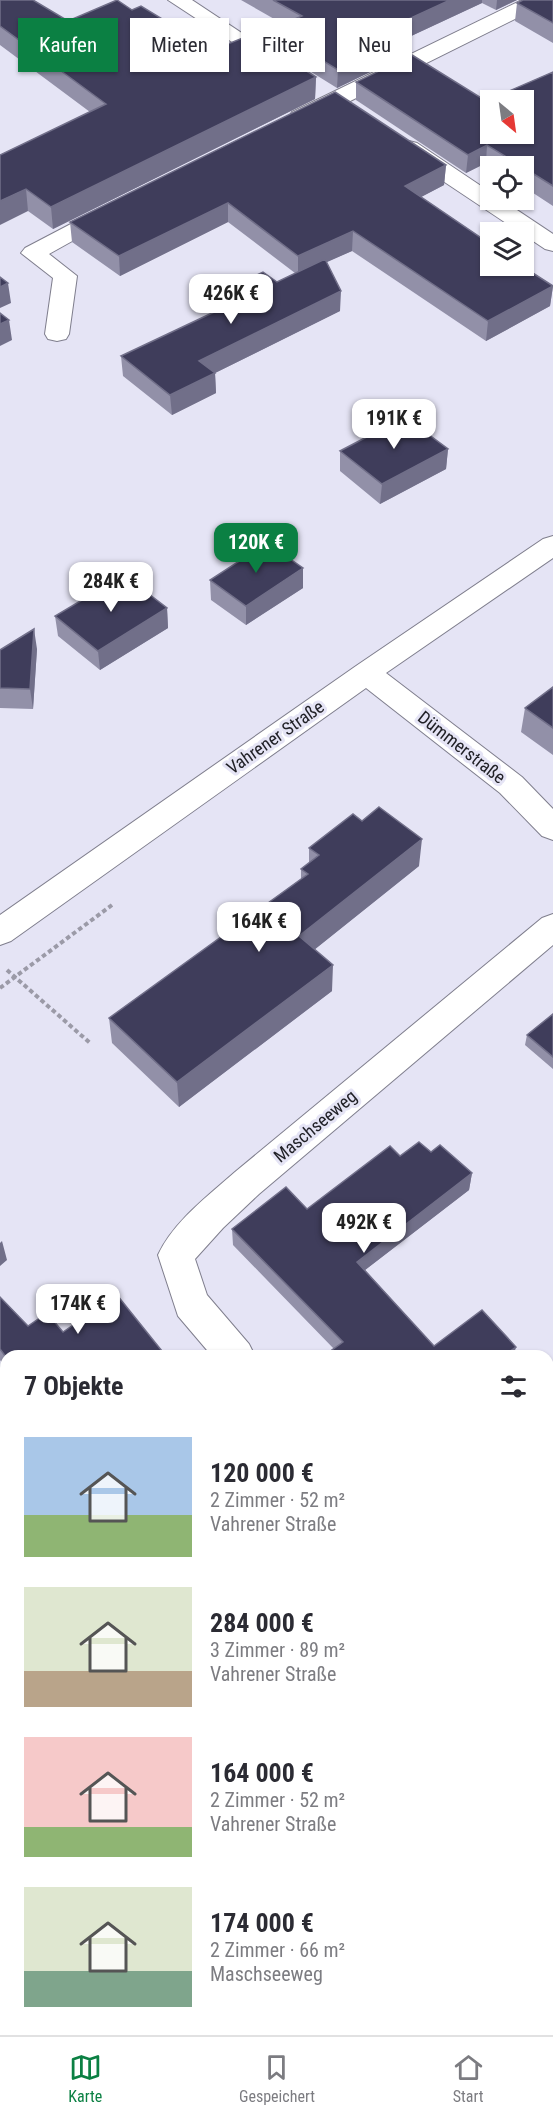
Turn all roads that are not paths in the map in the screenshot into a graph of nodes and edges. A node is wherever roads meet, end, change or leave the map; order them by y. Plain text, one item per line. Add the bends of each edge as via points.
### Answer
1 (178, 0) edge
2 (538, 0) edge
3 (296, 75) edge
4 (315, 87) edge
5 (335, 99) junction
6 (355, 113) edge
7 (282, 126) edge
8 (395, 139) edge
9 (134, 199) edge
10 (553, 244) edge
11 (57, 334) dead end
12 (553, 545) edge
13 (366, 673) junction
14 (553, 828) edge
15 (553, 927) edge
16 (0, 932) edge
17 (231, 1350) edge

1 - 3 street
2 - 5 street
4 - 5 street
5 - 6 street
5 - 7 street
8 - 10 street
9 - 11 street via 33,253 65,276
12 - 13 street, Vahrener Straße
13 - 14 street, Dümmerstraße via 510,784
13 - 16 street, Vahrener Straße
15 - 17 street, Maschseeweg via 247,1183 176,1255 191,1304

